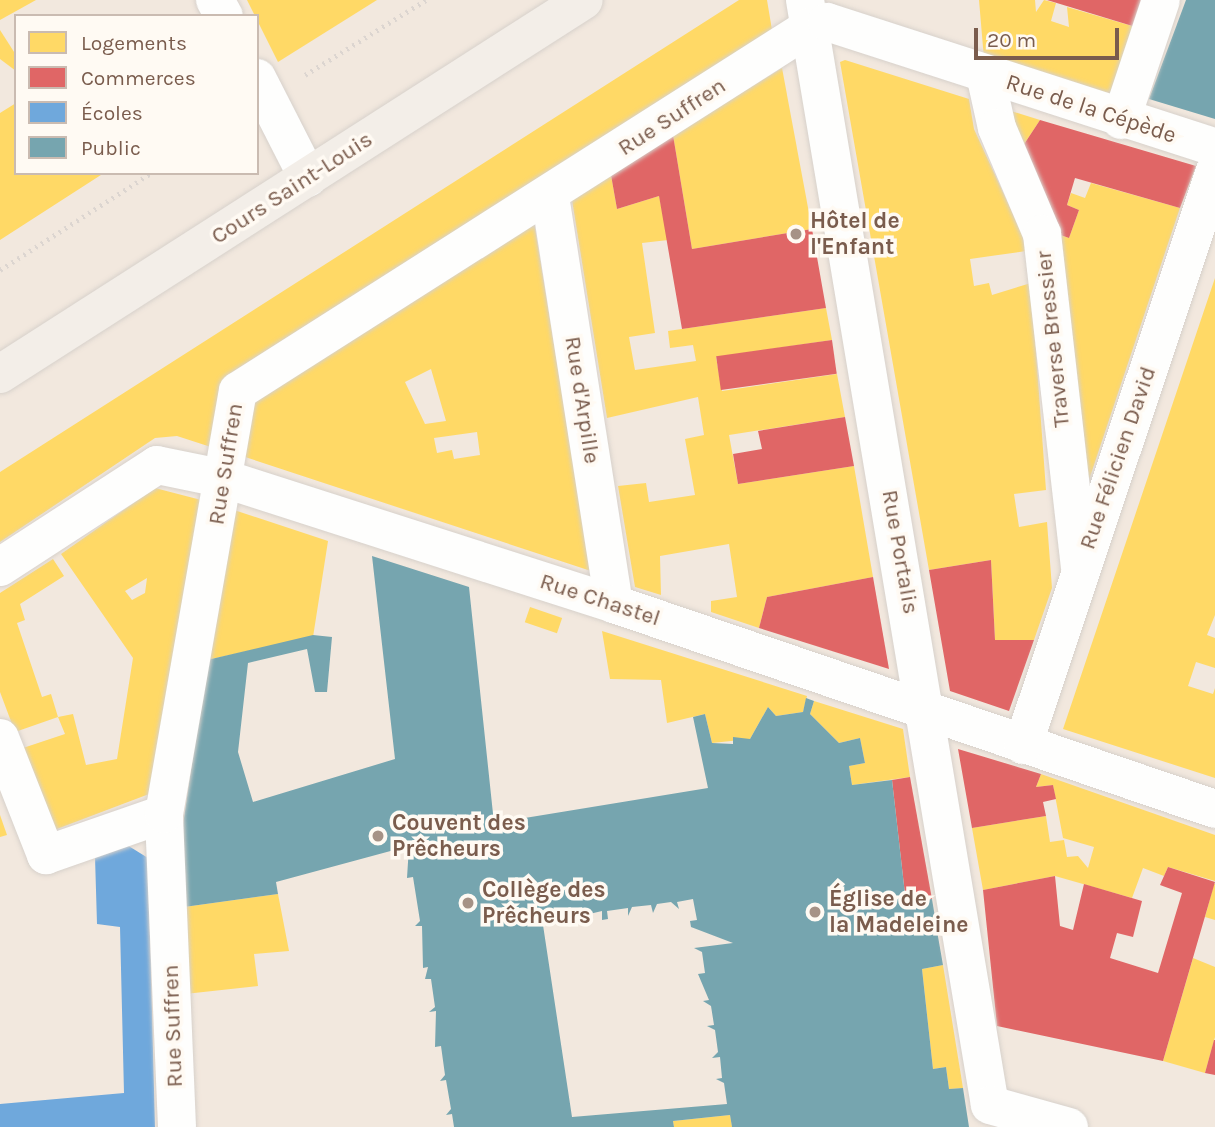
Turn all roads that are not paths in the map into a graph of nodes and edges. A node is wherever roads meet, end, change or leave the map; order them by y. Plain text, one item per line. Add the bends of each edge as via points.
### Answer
1 (584, 0) edge
2 (1161, 0) edge
3 (807, 13) edge
4 (985, 75) junction
5 (263, 88) edge
6 (1121, 120) junction
7 (1215, 147) edge
8 (1215, 170) edge
9 (308, 178) junction
10 (550, 196) junction
11 (0, 374) edge
12 (225, 480) junction
13 (0, 567) edge
14 (1081, 570) junction
15 (614, 604) junction
16 (927, 711) junction
17 (0, 737) edge
18 (1023, 745) junction
19 (1215, 809) edge
20 (164, 814) junction
21 (177, 1127) edge
22 (1069, 1127) edge

1 - 9 main road, Cours Saint-Louis
2 - 6 street
3 - 4 street, Rue de la Cépède via 842,21 896,48
3 - 10 street, Rue Suffren
3 - 16 street, Rue Portalis
4 - 6 street, Rue de la Cépède
4 - 14 street, Traverse Bressier via 997,128 1042,234
5 - 9 street
6 - 7 street, Rue de la Cépède
8 - 14 street, Rue Félicien David
9 - 11 main road, Cours Saint-Louis
10 - 12 street, Rue Suffren via 238,391
10 - 15 street, Rue d'Arpille
12 - 13 street, Rue Chastel via 158,465
12 - 15 street, Rue Chastel
12 - 20 street, Rue Suffren
14 - 18 street, Rue Félicien David
15 - 16 street, Rue Chastel
16 - 18 street, Rue Chastel
16 - 22 street, Rue Portalis via 990,1105
17 - 20 street via 46,855
18 - 19 street, Rue Chastel
20 - 21 street, Rue Suffren

